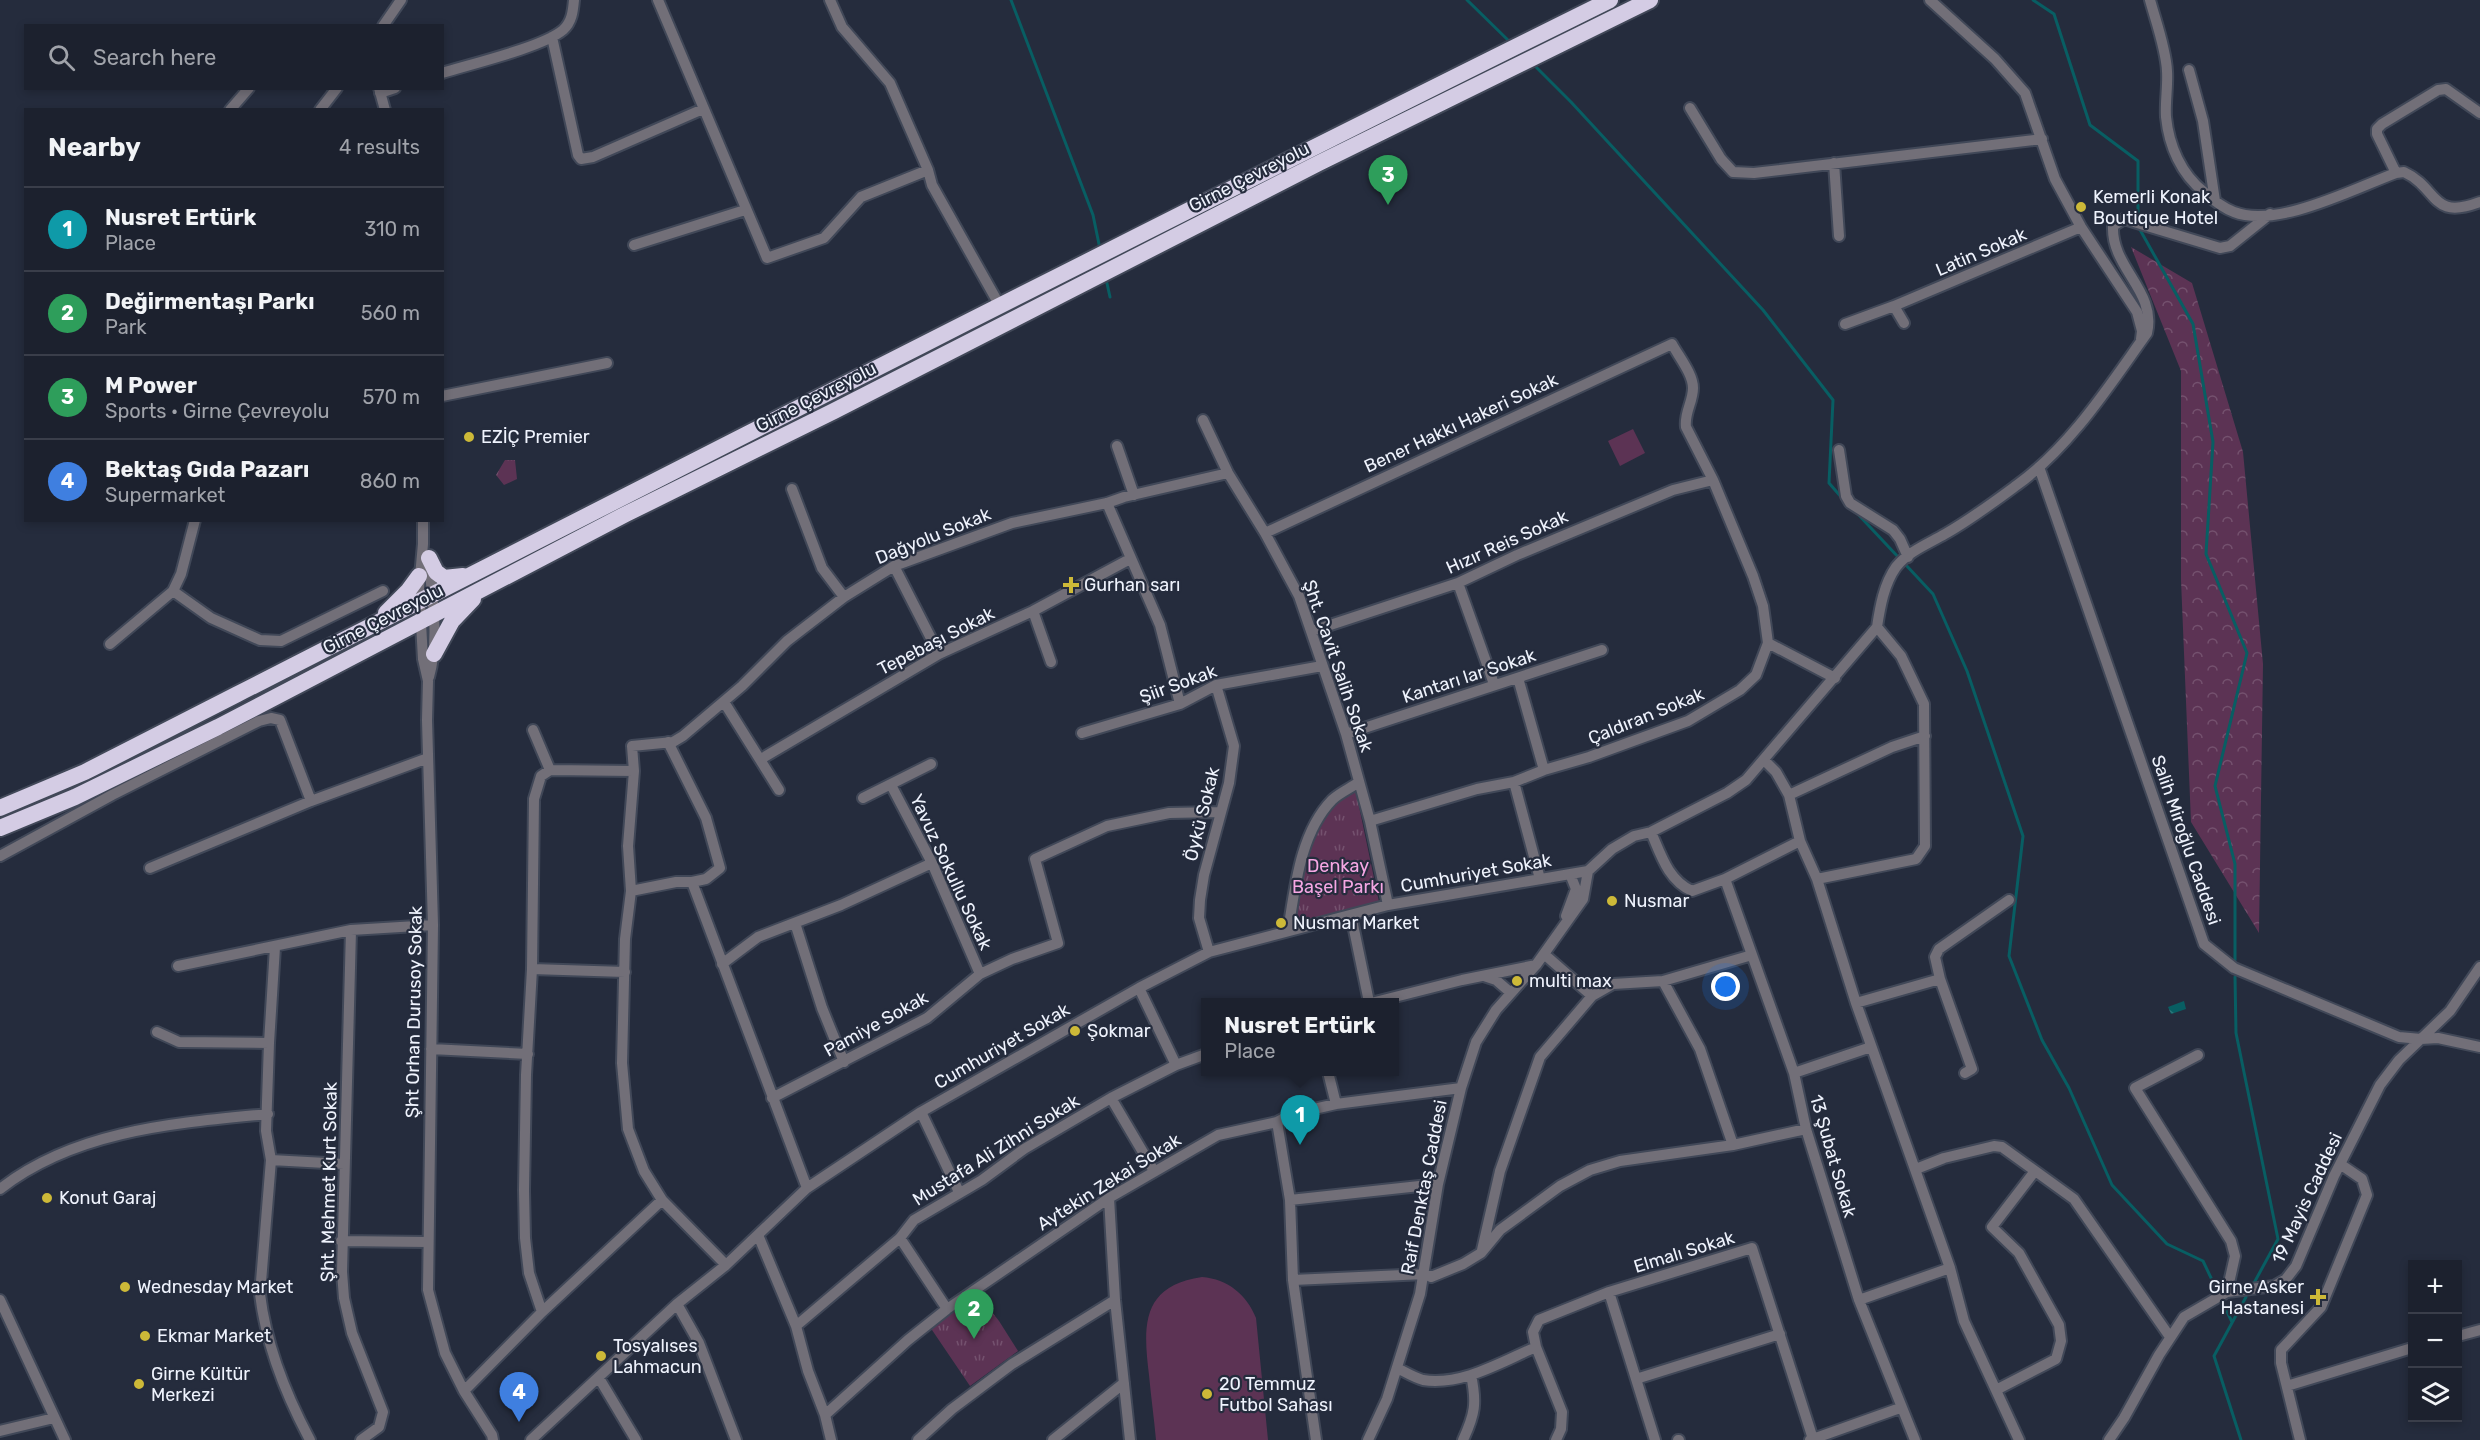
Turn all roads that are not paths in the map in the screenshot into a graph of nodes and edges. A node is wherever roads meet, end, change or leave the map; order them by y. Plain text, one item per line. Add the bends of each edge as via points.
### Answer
1 (401, 0) edge
2 (574, 0) edge
3 (658, 0) edge
4 (830, 0) edge
5 (1610, 0) edge
6 (1650, 0) edge
7 (1930, 0) edge
8 (2150, 0) edge
9 (384, 24) edge
10 (552, 37) junction
11 (2189, 70) dead end
12 (444, 72) edge
13 (247, 90) edge
14 (335, 90) edge
15 (380, 91) edge
16 (232, 108) edge
17 (322, 108) edge
18 (384, 108) edge
19 (1690, 108) dead end
20 (703, 109) junction
21 (2480, 113) edge
22 (2042, 139) junction
23 (1834, 163) junction
24 (928, 170) junction
25 (2396, 173) junction
26 (2215, 201) junction
27 (2480, 202) edge
28 (745, 210) junction
29 (2270, 214) junction
30 (2081, 227) junction
31 (1839, 236) dead end
32 (634, 245) dead end
33 (999, 306) junction
34 (1894, 306) junction
35 (1904, 323) dead end
36 (1845, 324) dead end
37 (2140, 342) junction
38 (1672, 344) joint
39 (607, 363) dead end
40 (444, 396) edge
41 (1203, 420) dead end
42 (1117, 446) dead end
43 (1839, 450) dead end
44 (2039, 467) junction
45 (1228, 473) junction
46 (1713, 480) junction
47 (792, 489) dead end
48 (1134, 495) junction
49 (1107, 503) junction
50 (194, 522) edge
51 (423, 522) edge
52 (1265, 533) junction
53 (426, 551) junction
54 (1908, 557) junction
55 (1130, 559) junction
56 (894, 566) junction
57 (476, 573) junction
58 (419, 576) junction
59 (1458, 583) junction
60 (484, 588) junction
61 (173, 591) junction
62 (383, 591) dead end
63 (844, 597) junction
64 (425, 598) junction
65 (1034, 611) junction
66 (427, 618) junction
67 (372, 626) junction
68 (1876, 627) junction
69 (1312, 632) junction
70 (1768, 643) junction
71 (110, 644) dead end
72 (1602, 650) dead end
73 (434, 654) junction
74 (939, 654) junction
75 (1051, 662) dead end
76 (1322, 666) junction
77 (1518, 678) junction
78 (1834, 678) junction
79 (428, 681) junction
80 (1494, 684) junction
81 (1216, 685) junction
82 (724, 702) junction
83 (1180, 704) junction
84 (533, 730) dead end
85 (1082, 733) dead end
86 (1346, 734) junction
87 (1925, 736) junction
88 (668, 742) junction
89 (428, 758) junction
90 (761, 759) junction
91 (1764, 760) junction
92 (932, 764) dead end
93 (550, 770) junction
94 (1544, 770) junction
95 (634, 771) junction
96 (1359, 782) junction
97 (1514, 782) junction
98 (891, 784) junction
99 (779, 790) dead end
100 (1789, 795) junction
101 (863, 798) dead end
102 (311, 801) junction
103 (0, 808) edge
104 (1219, 812) junction
105 (1370, 820) junction
106 (0, 828) edge
107 (1651, 832) junction
108 (1800, 841) junction
109 (0, 856) edge
110 (932, 863) junction
111 (150, 868) dead end
112 (1588, 871) junction
113 (1570, 874) junction
114 (1540, 879) junction
115 (1725, 879) junction
116 (1817, 879) junction
117 (692, 882) junction
118 (631, 891) junction
119 (2009, 900) dead end
120 (1388, 905) junction
121 (1350, 915) junction
122 (795, 923) junction
123 (433, 925) junction
124 (1562, 928) junction
125 (351, 930) junction
126 (1288, 931) junction
127 (275, 947) junction
128 (1209, 952) junction
129 (1544, 954) junction
130 (1752, 955) junction
131 (722, 964) junction
132 (178, 966) dead end
133 (1536, 966) junction
134 (2480, 967) edge
135 (532, 969) junction
136 (625, 972) junction
137 (980, 974) junction
138 (1483, 976) junction
139 (1940, 979) junction
140 (1663, 981) junction
141 (1139, 988) junction
142 (1511, 993) junction
143 (1592, 996) junction
144 (1368, 998) edge
145 (1389, 998) edge
146 (1856, 1003) junction
147 (157, 1032) dead end
148 (2421, 1039) junction
149 (269, 1043) junction
150 (1871, 1047) junction
151 (2480, 1047) edge
152 (430, 1049) junction
153 (528, 1054) junction
154 (2198, 1055) dead end
155 (1201, 1056) edge
156 (844, 1062) junction
157 (1176, 1065) junction
158 (1794, 1073) junction
159 (1965, 1073) dead end
160 (1329, 1076) edge
161 (1461, 1088) junction
162 (772, 1098) junction
163 (1112, 1098) junction
164 (1336, 1104) junction
165 (921, 1112) junction
166 (268, 1114) junction
167 (1277, 1122) junction
168 (1806, 1129) junction
169 (1733, 1145) junction
170 (271, 1160) junction
171 (344, 1164) junction
172 (2340, 1164) junction
173 (1916, 1169) junction
174 (1154, 1170) junction
175 (2035, 1171) junction
176 (1438, 1184) junction
177 (807, 1188) junction
178 (0, 1189) edge
179 (959, 1192) junction
180 (1109, 1198) junction
181 (662, 1200) junction
182 (1290, 1200) junction
183 (758, 1235) junction
184 (900, 1238) junction
185 (341, 1241) junction
186 (427, 1242) junction
187 (1481, 1253) junction
188 (726, 1265) junction
189 (1950, 1268) junction
190 (1425, 1274) junction
191 (1293, 1280) junction
192 (1609, 1292) junction
193 (2227, 1292) junction
194 (0, 1300) edge
195 (1115, 1300) junction
196 (1859, 1300) junction
197 (677, 1304) junction
198 (948, 1309) junction
199 (543, 1312) junction
200 (796, 1326) junction
201 (2480, 1330) edge
202 (1780, 1334) junction
203 (2462, 1335) edge
204 (2170, 1337) junction
205 (1536, 1347) junction
206 (2408, 1349) edge
207 (1397, 1368) junction
208 (1472, 1375) junction
209 (599, 1378) junction
210 (1636, 1379) junction
211 (1124, 1383) junction
212 (2287, 1386) junction
213 (1996, 1390) junction
214 (464, 1392) junction
215 (1900, 1408) junction
216 (825, 1415) junction
217 (54, 1418) junction
218 (0, 1431) edge
219 (496, 1438) edge
220 (1812, 1439) edge
221 (64, 1440) edge
222 (310, 1440) edge
223 (361, 1440) edge
224 (531, 1440) edge
225 (636, 1440) edge
226 (736, 1440) edge
227 (831, 1440) edge
228 (918, 1440) edge
229 (1053, 1440) edge
230 (1130, 1440) edge
231 (1316, 1440) edge
232 (1368, 1440) edge
233 (1463, 1440) edge
234 (1556, 1440) edge
235 (1655, 1440) edge
236 (1915, 1440) edge
237 (2019, 1440) edge
238 (2109, 1440) edge
239 (2300, 1440) edge

1 - 9 street
2 - 10 street via 571,19 564,30
3 - 20 street
4 - 24 street via 842,27 890,83
5 - 33 highway, Girne Çevreyolu
6 - 60 highway, Girne Çevreyolu via 1319,163
7 - 22 street via 2013,77 2025,93
8 - 26 street via 2168,71 2166,118 2175,153 2182,170
10 - 12 street
10 - 20 street via 582,159
11 - 26 street via 2205,130
13 - 16 street
14 - 17 street
15 - 18 street
19 - 23 street via 1733,172
20 - 28 street
21 - 25 street via 2446,89 2382,124 2377,134
22 - 23 street
22 - 30 street via 2055,179
23 - 31 street
24 - 28 street via 861,197 824,238 767,258
24 - 33 street via 932,185
25 - 27 street via 2410,175 2448,208
25 - 29 street via 2317,205
26 - 29 street via 2235,212
28 - 32 street
29 - 37 street via 2230,246 2220,248 2124,219 2113,226 2119,259 2148,309 2150,322
30 - 34 street, Latin Sokak
30 - 37 street via 2137,312 2142,331
33 - 57 highway, Girne Çevreyolu
34 - 35 street
34 - 36 street, Latin Sokak
37 - 44 street via 2091,410
38 - 46 street, Çaldıran Sokak via 1693,389 1686,427
38 - 52 street, Bener Hakkı Hakeri Sokak
39 - 40 street
41 - 45 street, Şht. Cavit Salih Sokak
42 - 48 street
43 - 54 street via 1850,503 1893,530
44 - 54 street via 1974,516 1920,546
44 - 148 street, Salih Miroğlu Caddesi via 2204,944 2234,968 2400,1037
45 - 48 street, Dağyolu Sokak
45 - 52 street, Şht. Cavit Salih Sokak
46 - 59 street, Hızır Reis Sokak via 1673,490
46 - 70 street, Çaldıran Sokak via 1753,576
47 - 63 street via 822,568
48 - 49 street, Dağyolu Sokak
49 - 55 street
49 - 56 street, Dağyolu Sokak via 1012,523
50 - 61 street
51 - 53 street
52 - 69 street, Şht. Cavit Salih Sokak via 1299,596
53 - 57 highway via 436,572 444,578
53 - 58 street, Şht Orhan Durusoy Sokak
53 - 64 street
54 - 68 street via 1889,579
55 - 65 street, Tepebaşı Sokak
55 - 83 street via 1160,625
56 - 63 street, Dağyolu Sokak
56 - 74 street
57 - 64 highway, Girne Çevreyolu
58 - 64 street, Şht Orhan Durusoy Sokak
58 - 67 highway
59 - 69 street, Hızır Reis Sokak
59 - 80 street
60 - 66 highway, Girne Çevreyolu
60 - 73 highway via 452,621
61 - 62 street via 211,618 260,640 281,641
61 - 71 street
63 - 82 street, Dağyolu Sokak via 787,641
64 - 66 street, Şht Orhan Durusoy Sokak
64 - 67 highway, Girne Çevreyolu
65 - 74 street, Tepebaşı Sokak
65 - 75 street
66 - 73 street
66 - 79 street, Şht Orhan Durusoy Sokak via 423,659
66 - 106 highway, Girne Çevreyolu via 149,762
67 - 103 highway, Girne Çevreyolu via 85,772
68 - 78 street
68 - 87 street via 1900,656 1924,704
69 - 76 street, Şht. Cavit Salih Sokak
70 - 78 street
70 - 94 street, Çaldıran Sokak via 1756,675 1710,710 1589,758
72 - 77 street, Kantarı lar Sokak
73 - 79 street
74 - 90 street, Tepebaşı Sokak
76 - 81 street, Şiir Sokak
76 - 86 street, Şht. Cavit Salih Sokak
77 - 80 street, Kantarı lar Sokak
77 - 94 street
78 - 91 street
79 - 89 street, Şht Orhan Durusoy Sokak
80 - 86 street, Kantarı lar Sokak
81 - 83 street, Şiir Sokak
81 - 104 street, Öykü Sokak via 1234,746 1229,783
82 - 88 street, Dağyolu Sokak via 683,736
82 - 90 street
83 - 85 street, Şiir Sokak
84 - 93 street
86 - 96 street, Şht. Cavit Salih Sokak
87 - 100 street via 1892,747
87 - 116 street via 1925,846 1916,859
88 - 95 street, Dağyolu Sokak via 633,746
88 - 117 street via 706,818 720,868 706,879
89 - 102 street
89 - 123 street, Şht Orhan Durusoy Sokak
90 - 99 street
91 - 100 street
91 - 107 street via 1727,793
92 - 98 street
93 - 95 street
93 - 135 street via 541,776 534,799
94 - 97 street, Çaldıran Sokak
95 - 118 street via 628,846
96 - 105 street, Şht. Cavit Salih Sokak
96 - 126 street via 1332,799 1314,827 1297,873
97 - 105 street, Çaldıran Sokak
97 - 114 street
98 - 101 street
98 - 110 street, Yavuz Sokullu Sokak
100 - 108 street
102 - 109 street via 280,720 271,718 112,795
102 - 111 street
104 - 128 street, Öykü Sokak via 1200,900 1199,918
104 - 137 street, Pamiye Sokak via 1169,813 1107,826 1035,859 1058,943
105 - 120 street, Şht. Cavit Salih Sokak
107 - 112 street via 1634,836 1612,849
107 - 115 street via 1671,877 1682,887 1692,891
108 - 115 street
108 - 116 street
110 - 122 street
110 - 137 street, Yavuz Sokullu Sokak
112 - 113 street, Cumhuriyet Sokak
112 - 124 street, Raif Denktaş Caddesi via 1583,898
113 - 114 street, Cumhuriyet Sokak
113 - 124 street, Raif Denktaş Caddesi via 1576,889
114 - 120 street, Cumhuriyet Sokak
115 - 130 street, 13 Şubat Sokak
116 - 146 street
117 - 118 street
117 - 131 street
118 - 136 street
119 - 139 street via 1939,949 1935,957
120 - 121 street, Cumhuriyet Sokak
121 - 126 street, Cumhuriyet Sokak
121 - 144 street
122 - 131 street via 758,937
122 - 156 street
123 - 125 street
123 - 152 street, Şht Orhan Durusoy Sokak
124 - 129 street, Raif Denktaş Caddesi
125 - 127 street
125 - 171 street, Şht. Mehmet Kurt Sokak
126 - 128 street, Cumhuriyet Sokak
127 - 132 street
127 - 149 street
128 - 141 street, Cumhuriyet Sokak
129 - 133 street, Raif Denktaş Caddesi
129 - 143 street
130 - 140 street
130 - 158 street, 13 Şubat Sokak
131 - 162 street
133 - 138 street
133 - 142 street, Raif Denktaş Caddesi
134 - 148 street via 2450,1011
135 - 136 street
135 - 153 street
136 - 181 street via 622,1063 627,1119 644,1171
137 - 156 street, Pamiye Sokak via 927,1018
138 - 142 street via 1496,980
138 - 145 street
139 - 146 street
139 - 159 street via 1972,1070
140 - 143 street via 1613,984
140 - 169 street via 1700,1048
141 - 157 street
141 - 165 street, Cumhuriyet Sokak
142 - 161 street, Raif Denktaş Caddesi via 1476,1042
143 - 187 street via 1540,1057 1500,1171
146 - 150 street
147 - 149 street via 179,1042
148 - 151 street, Salih Miroğlu Caddesi via 2438,1038
148 - 172 street, 19 Mayis Caddesi via 2380,1085
149 - 166 street
150 - 158 street
150 - 173 street
152 - 153 street
152 - 186 street, Şht Orhan Durusoy Sokak
153 - 199 street via 525,1238 529,1274
154 - 193 street via 2135,1088 2231,1240 2235,1256
155 - 157 street, Mustafa Ali Zihni Sokak
156 - 162 street, Pamiye Sokak
157 - 163 street, Mustafa Ali Zihni Sokak
158 - 168 street, 13 Şubat Sokak
160 - 164 street
161 - 164 street, Aytekin Zekai Sokak
161 - 176 street, Raif Denktaş Caddesi
162 - 177 street
163 - 174 street
163 - 179 street, Mustafa Ali Zihni Sokak
164 - 167 street, Aytekin Zekai Sokak via 1292,1114
165 - 177 street, Cumhuriyet Sokak
165 - 179 street
166 - 170 street via 266,1131
166 - 178 street via 176,1123 101,1138 58,1155
167 - 174 street, Aytekin Zekai Sokak via 1218,1135
167 - 182 street
168 - 169 street
168 - 196 street, 13 Şubat Sokak
169 - 187 street via 1604,1164 1560,1185 1500,1230
170 - 171 street
170 - 222 street via 261,1266 262,1313 282,1378
171 - 185 street, Şht. Mehmet Kurt Sokak
172 - 193 street, 19 Mayis Caddesi via 2296,1266 2286,1279 2274,1286
172 - 212 street via 2362,1179 2367,1195 2321,1306 2280,1350
173 - 175 street via 1994,1146
173 - 189 street
174 - 180 street, Aytekin Zekai Sokak
175 - 204 street via 2074,1199
175 - 213 street via 1992,1227 2019,1253 2059,1325 2061,1341 2056,1359
176 - 182 street
176 - 190 street, Raif Denktaş Caddesi
177 - 183 street, Cumhuriyet Sokak
179 - 184 street, Mustafa Ali Zihni Sokak via 915,1220
180 - 195 street
180 - 198 street, Aytekin Zekai Sokak
181 - 188 street
181 - 199 street
182 - 191 street
183 - 188 street, Cumhuriyet Sokak
183 - 200 street
184 - 198 street
184 - 200 street, Mustafa Ali Zihni Sokak
185 - 186 street
185 - 223 street, Şht. Mehmet Kurt Sokak via 344,1298 352,1333 383,1412 379,1427
186 - 214 street, Şht Orhan Durusoy Sokak via 428,1290 445,1353
187 - 190 street via 1431,1278
188 - 197 street, Cumhuriyet Sokak
189 - 196 street
189 - 213 street via 1964,1322
190 - 191 street
190 - 207 street, Raif Denktaş Caddesi
191 - 231 street
192 - 202 street, Elmalı Sokak via 1752,1248
192 - 205 street, Elmalı Sokak via 1539,1320 1533,1332
192 - 210 street
193 - 204 street, 19 Mayis Caddesi via 2184,1317
194 - 217 street
195 - 211 street
195 - 228 street via 1012,1364
196 - 215 street, 13 Şubat Sokak
197 - 209 street, Cumhuriyet Sokak
197 - 226 street via 699,1343
198 - 216 street, Aytekin Zekai Sokak
199 - 214 street
200 - 216 street
201 - 203 street
202 - 210 street
202 - 220 street, Elmalı Sokak
204 - 238 street, 19 Mayis Caddesi
205 - 208 street
205 - 234 street via 1562,1412
206 - 212 street
207 - 208 street via 1421,1380 1443,1381
207 - 232 street, Raif Denktaş Caddesi
208 - 233 street via 1476,1399
209 - 224 street, Cumhuriyet Sokak
209 - 225 street
210 - 235 street
211 - 229 street
211 - 230 street
212 - 239 street
213 - 237 street
214 - 219 street, Şht Orhan Durusoy Sokak
215 - 220 street
215 - 236 street, 13 Şubat Sokak
216 - 227 street
217 - 218 street
217 - 221 street

